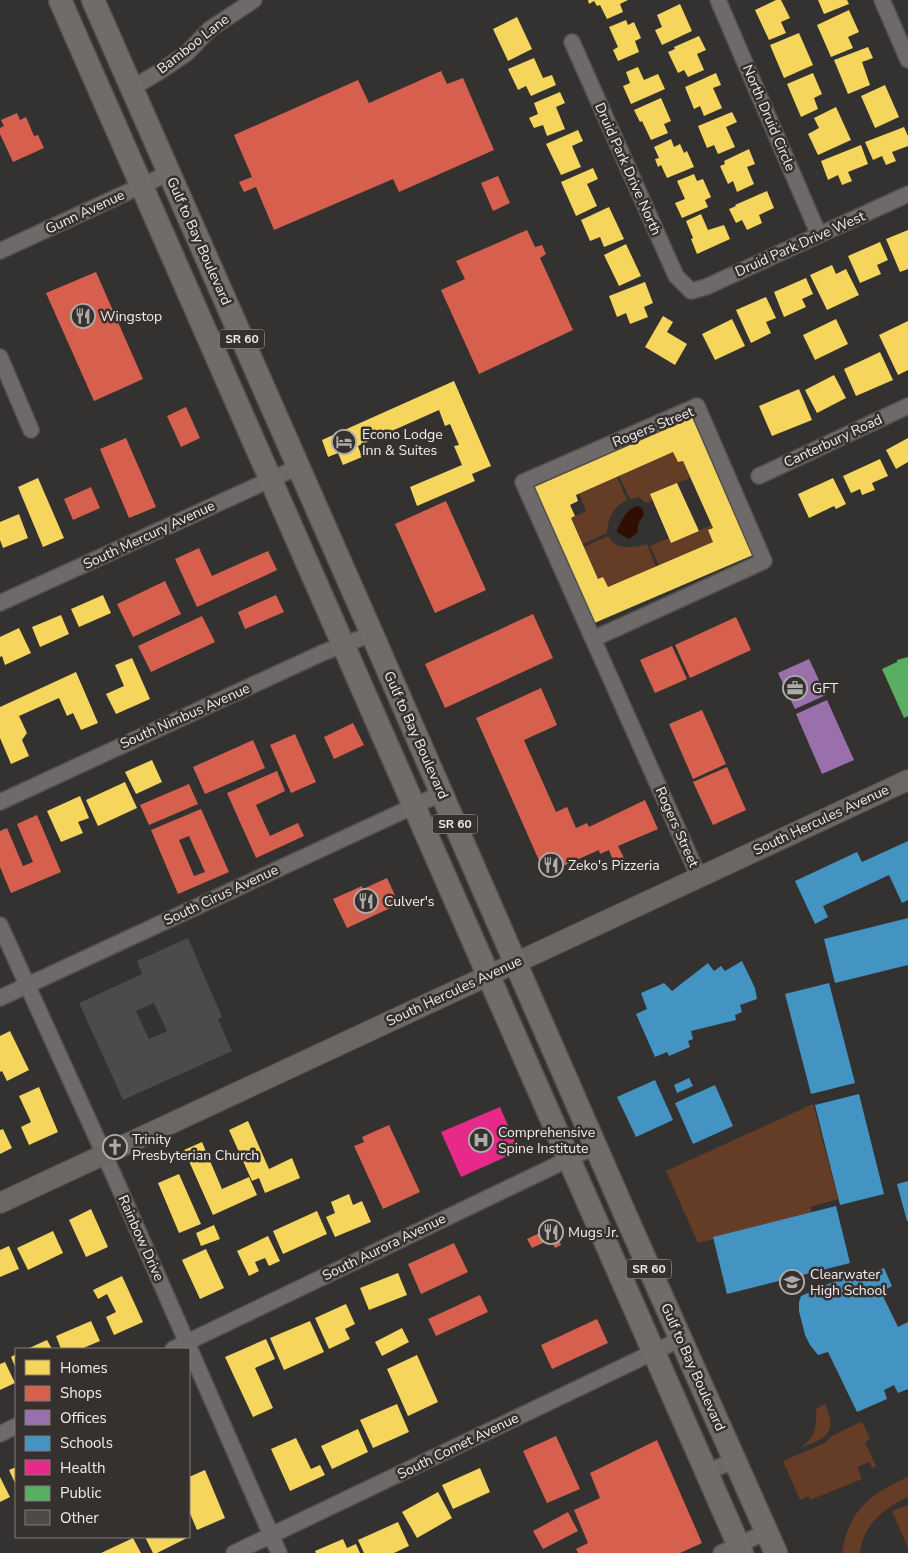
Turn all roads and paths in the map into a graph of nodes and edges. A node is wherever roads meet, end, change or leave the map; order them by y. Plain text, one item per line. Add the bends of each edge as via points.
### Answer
1 (60, 0) edge
2 (93, 0) edge
3 (254, 0) edge
4 (718, 0) edge
5 (882, 0) edge
6 (572, 42) dead end
7 (908, 60) edge
8 (132, 88) junction
9 (169, 172) junction
10 (141, 186) junction
11 (908, 194) edge
12 (819, 235) junction
13 (0, 251) edge
14 (691, 291) joint
15 (0, 356) edge
16 (908, 406) edge
17 (31, 430) dead end
18 (298, 467) junction
19 (759, 476) dead end
20 (270, 480) junction
21 (0, 603) edge
22 (372, 634) junction
23 (593, 639) junction
24 (344, 646) junction
25 (908, 780) edge
26 (442, 793) junction
27 (0, 802) edge
28 (414, 806) junction
29 (699, 877) junction
30 (0, 925) edge
31 (516, 963) junction
32 (489, 976) junction
33 (27, 985) junction
34 (0, 998) edge
35 (596, 1146) junction
36 (104, 1154) junction
37 (569, 1159) junction
38 (0, 1203) edge
39 (681, 1339) junction
40 (187, 1342) junction
41 (174, 1348) edge
42 (190, 1348) edge
43 (190, 1349) edge
44 (653, 1351) junction
45 (15, 1426) edge
46 (0, 1434) edge
47 (734, 1461) junction
48 (706, 1472) junction
49 (766, 1532) junction
50 (271, 1535) junction
51 (733, 1550) edge
52 (234, 1553) edge
53 (279, 1553) edge
54 (776, 1553) edge

1 - 10 main road, SR 60
2 - 8 main road, Gulf to Bay Boulevard / SR 60
3 - 8 street, Bamboo Lane via 210,29 187,53
4 - 12 street, North Druid Circle
5 - 7 street
6 - 14 street, Druid Park Drive North via 676,276
8 - 9 main road, Gulf to Bay Boulevard / SR 60
9 - 10 street, Gunn Avenue
9 - 18 main road, Gulf to Bay Boulevard / SR 60
10 - 13 street, Gunn Avenue
10 - 20 main road, SR 60
11 - 12 street, Druid Park Drive West
12 - 14 street, Druid Park Drive West
15 - 17 street
16 - 19 street, Canterbury Road
18 - 20 street, South Mercury Avenue
18 - 22 main road, Gulf to Bay Boulevard / SR 60
20 - 21 street, South Mercury Avenue
20 - 24 main road, SR 60
22 - 24 street, South Nimbus Avenue
22 - 26 main road, Gulf to Bay Boulevard / SR 60
23 - 23 street, Rogers Street via 523,482 697,406 764,561
23 - 29 street, Rogers Street
24 - 27 street, South Nimbus Avenue via 220,699
24 - 28 main road, SR 60
25 - 29 street, South Hercules Avenue
26 - 28 street, South Cirus Avenue
26 - 31 main road, Gulf to Bay Boulevard / SR 60
28 - 32 main road, SR 60
28 - 33 street, South Cirus Avenue
29 - 31 street, South Hercules Avenue
30 - 33 street, Rainbow Drive
31 - 32 street, South Hercules Avenue
31 - 35 main road, Gulf to Bay Boulevard / SR 60
32 - 36 street, South Hercules Avenue
32 - 37 main road, SR 60
33 - 34 street, South Cirus Avenue
33 - 36 street, Rainbow Drive
35 - 37 street, South Aurora Avenue
35 - 39 main road, Gulf to Bay Boulevard / SR 60
36 - 38 street, South Hercules Avenue
36 - 40 street, Rainbow Drive
37 - 40 street, South Aurora Avenue
37 - 44 main road, SR 60
39 - 44 street, South Comet Avenue
39 - 47 main road, Gulf to Bay Boulevard / SR 60
40 - 41 street, South Aurora Avenue
40 - 42 street, Rainbow Drive
43 - 50 street, Rainbow Drive
44 - 48 main road, SR 60
44 - 50 street, South Comet Avenue
45 - 46 street
47 - 48 street
47 - 49 main road, Gulf to Bay Boulevard / SR 60
48 - 51 main road, SR 60
49 - 51 street
49 - 54 main road, Gulf to Bay Boulevard / SR 60
50 - 52 street, South Comet Avenue
50 - 53 street, Rainbow Drive

